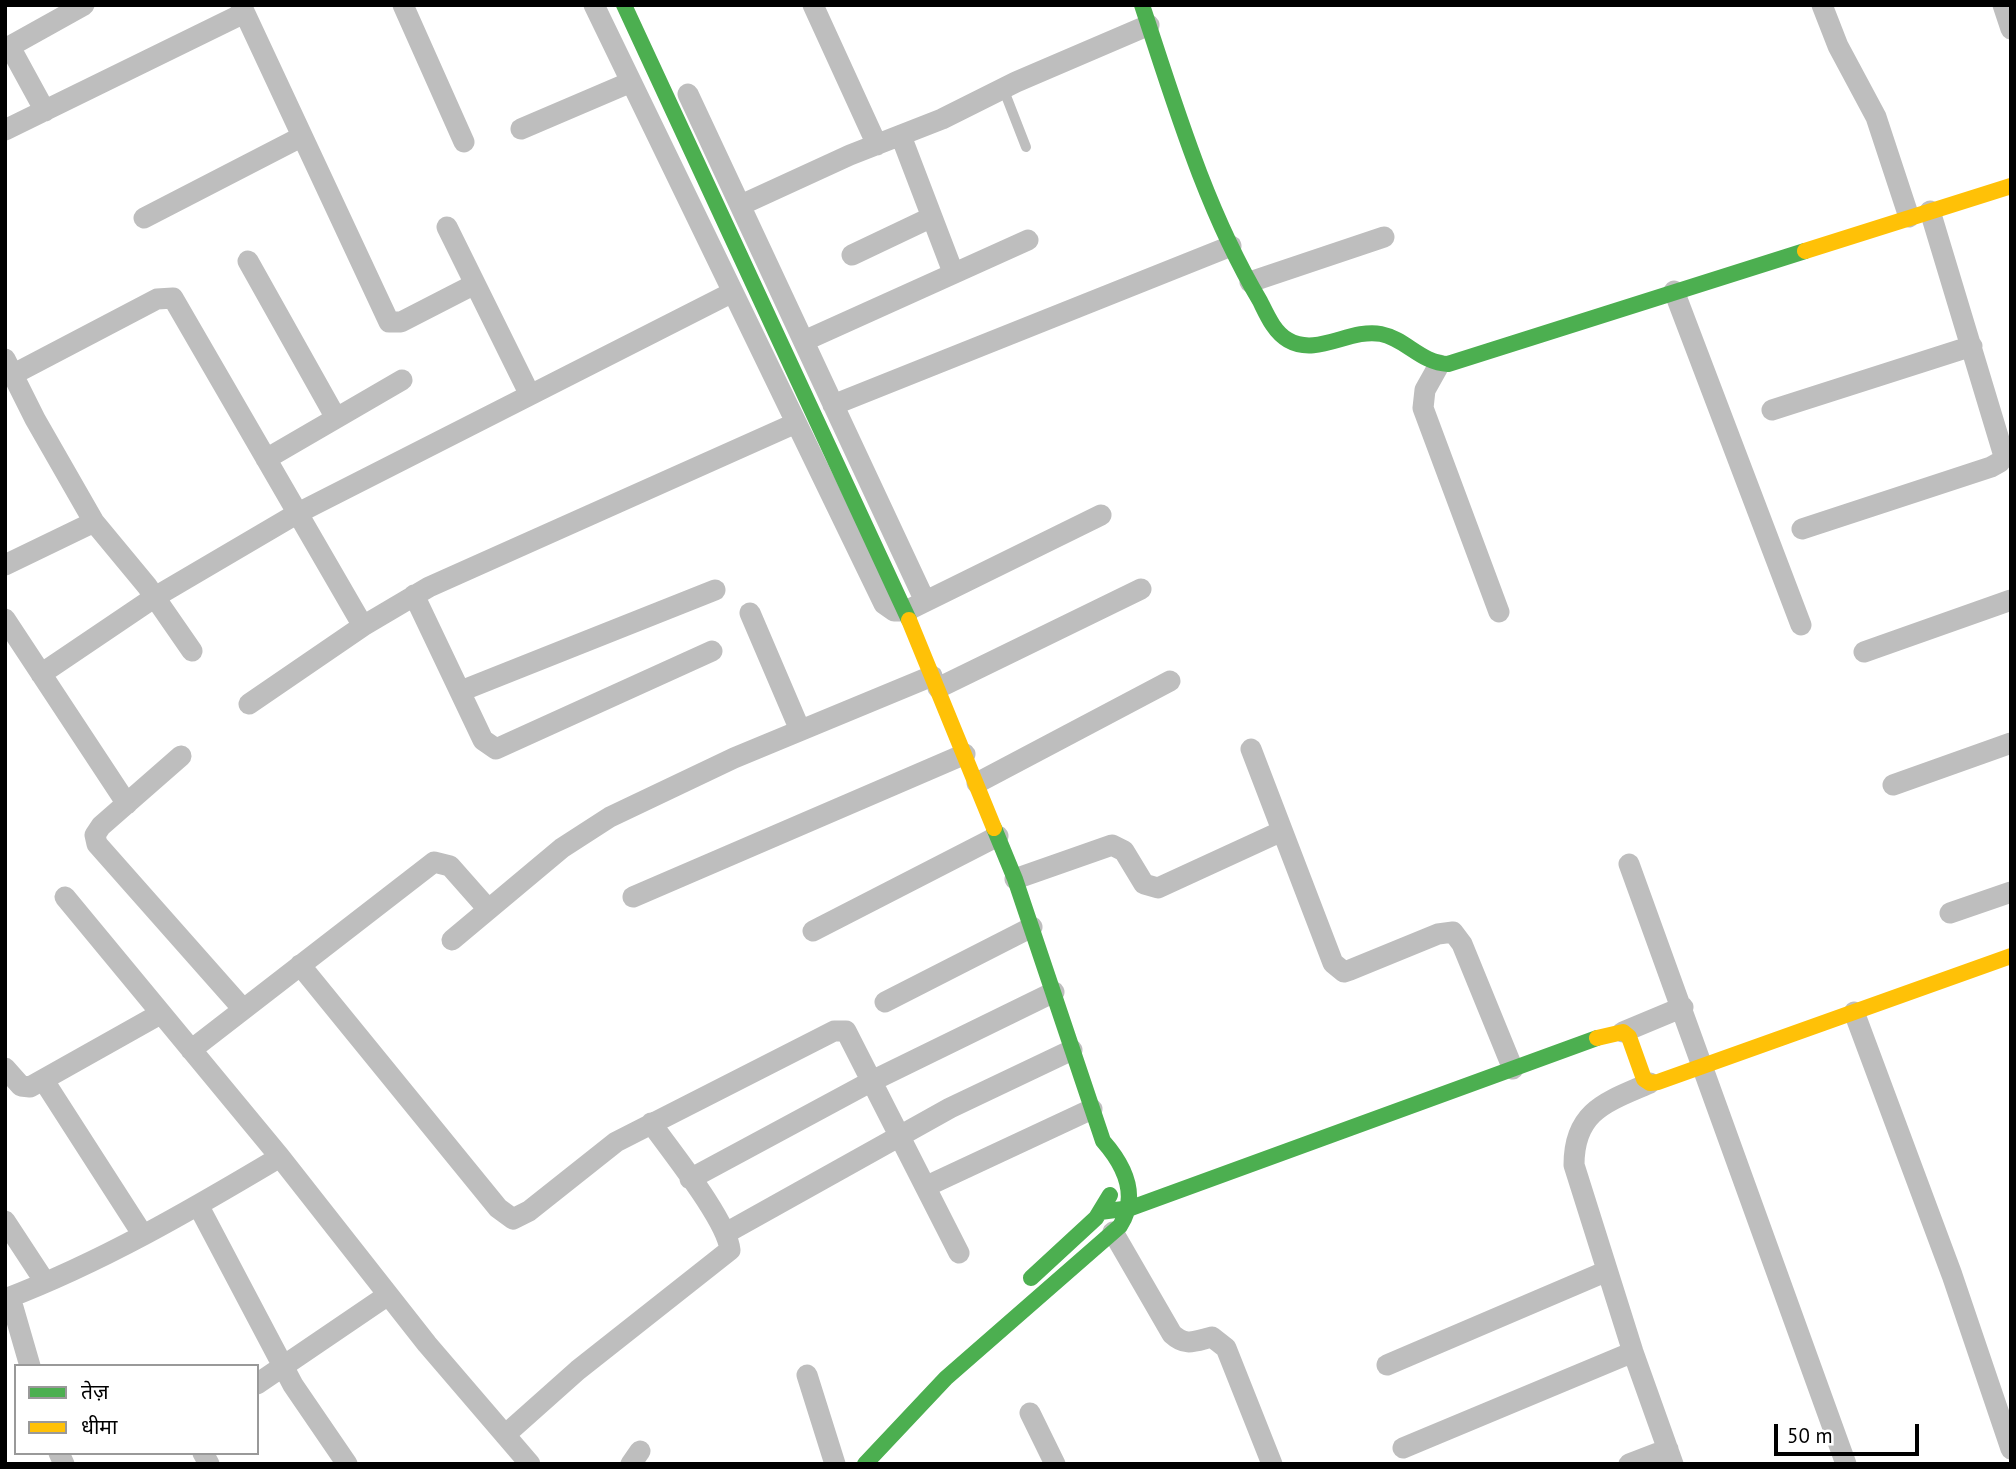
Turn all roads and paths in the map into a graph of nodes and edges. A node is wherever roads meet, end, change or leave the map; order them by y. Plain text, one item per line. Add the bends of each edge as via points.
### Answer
1 (84, 5) edge
2 (404, 5) edge
3 (594, 5) edge
4 (624, 5) edge
5 (813, 5) edge
6 (1822, 5) edge
7 (2003, 5) edge
8 (243, 9) edge
9 (1145, 15) edge
10 (2011, 29) edge
11 (8, 48) edge
12 (631, 82) junction
13 (1003, 88) junction
14 (688, 94) dead end
15 (45, 111) junction
16 (521, 129) dead end
17 (5, 130) edge
18 (901, 136) junction
19 (301, 137) junction
20 (464, 142) dead end
21 (877, 145) junction
22 (1026, 147) dead end
23 (2011, 186) edge
24 (741, 205) junction
25 (1930, 211) junction
26 (932, 217) junction
27 (1909, 217) junction
28 (144, 218) dead end
29 (447, 227) dead end
30 (1384, 237) dead end
31 (1028, 240) dead end
32 (1231, 246) junction
33 (852, 255) dead end
34 (247, 261) dead end
35 (953, 272) junction
36 (1250, 282) junction
37 (475, 285) junction
38 (1674, 291) junction
39 (731, 293) junction
40 (804, 341) junction
41 (1972, 346) junction
42 (1439, 365) junction
43 (9, 367) edge
44 (402, 380) dead end
45 (530, 395) junction
46 (833, 405) junction
47 (1772, 410) dead end
48 (336, 418) junction
49 (796, 423) junction
50 (266, 459) junction
51 (298, 513) junction
52 (1101, 515) dead end
53 (94, 522) junction
54 (1802, 528) dead end
55 (5, 565) edge
56 (1141, 589) dead end
57 (715, 590) dead end
58 (414, 595) junction
59 (155, 597) junction
60 (2011, 600) edge
61 (915, 606) junction
62 (1499, 612) dead end
63 (750, 613) dead end
64 (5, 620) edge
65 (1801, 625) dead end
66 (363, 626) junction
67 (192, 651) dead end
68 (712, 651) dead end
69 (1864, 652) dead end
70 (41, 674) junction
71 (1170, 681) dead end
72 (935, 682) junction
73 (461, 691) junction
74 (249, 704) dead end
75 (800, 730) junction
76 (2011, 743) edge
77 (1251, 749) dead end
78 (965, 754) junction
79 (181, 756) dead end
80 (977, 783) junction
81 (1893, 785) dead end
82 (127, 804) junction
83 (1282, 831) junction
84 (998, 836) junction
85 (1629, 864) dead end
86 (1015, 879) junction
87 (2011, 892) edge
88 (65, 897) dead end
89 (633, 897) dead end
90 (488, 909) junction
91 (1951, 913) dead end
92 (1032, 927) junction
93 (813, 931) dead end
94 (452, 940) dead end
95 (2011, 956) edge
96 (300, 965) junction
97 (1054, 992) junction
98 (885, 1002) dead end
99 (1683, 1007) junction
100 (243, 1009) junction
101 (1854, 1012) junction
102 (160, 1014) junction
103 (1623, 1032) junction
104 (1698, 1048) junction
105 (191, 1050) junction
106 (1072, 1050) junction
107 (5, 1068) edge
108 (1641, 1068) junction
109 (1513, 1069) junction
110 (44, 1081) junction
111 (872, 1081) junction
112 (1092, 1110) junction
113 (651, 1123) junction
114 (901, 1136) junction
115 (1104, 1141) junction
116 (280, 1157) junction
117 (691, 1180) junction
118 (927, 1186) junction
119 (198, 1205) junction
120 (1131, 1209) junction
121 (1100, 1212) junction
122 (5, 1221) edge
123 (1113, 1232) junction
124 (726, 1233) junction
125 (143, 1235) junction
126 (959, 1253) dead end
127 (1606, 1270) junction
128 (45, 1282) junction
129 (1018, 1290) dead end
130 (388, 1295) junction
131 (8, 1298) edge
132 (1633, 1352) junction
133 (946, 1356) dead end
134 (29, 1364) edge
135 (1387, 1365) dead end
136 (283, 1366) junction
137 (928, 1372) dead end
138 (807, 1374) dead end
139 (259, 1383) edge
140 (1030, 1413) dead end
141 (505, 1435) junction
142 (1403, 1448) dead end
143 (2011, 1449) edge
144 (1670, 1456) edge
145 (842, 1461) edge
146 (347, 1464) edge
147 (530, 1464) edge
148 (865, 1464) edge
149 (1055, 1464) edge
150 (1272, 1464) edge
151 (1629, 1464) edge
152 (1846, 1464) edge

1 - 11 street
2 - 20 street
3 - 12 street
4 - 61 street via 889,572
5 - 21 street
6 - 27 street via 1887,143
7 - 10 street
8 - 15 street
8 - 19 street
9 - 13 street
9 - 32 street
11 - 15 street
12 - 16 street
12 - 39 street
13 - 18 street
13 - 22 lane
14 - 24 street
15 - 17 street
18 - 21 street
18 - 26 street
19 - 28 street
19 - 37 street via 389,322 401,321
21 - 24 street
23 - 25 street
24 - 40 street
25 - 27 street
25 - 41 street
26 - 33 street
26 - 35 street
27 - 38 street
29 - 37 street
30 - 36 street
31 - 35 street
32 - 36 street
32 - 46 street
34 - 48 street
35 - 40 street
36 - 42 street via 1287,341 1314,346 1378,333
37 - 45 street
38 - 42 street
38 - 65 street
39 - 45 street
39 - 49 street
40 - 46 street
41 - 47 street
41 - 54 street via 2004,449 2000,463
42 - 62 street via 1424,390 1423,408
43 - 50 street via 157,299 173,298
43 - 53 street
44 - 48 street
45 - 51 street
46 - 61 street
48 - 50 street
49 - 58 street
49 - 61 street via 877,594 894,611
50 - 51 street
51 - 59 street
51 - 66 street
52 - 61 street
53 - 55 street
53 - 59 street
56 - 72 street
57 - 73 street
58 - 66 street
58 - 73 street
59 - 67 street
59 - 70 street
60 - 69 street
61 - 72 street
63 - 75 street
64 - 70 street
66 - 74 street
68 - 73 street via 496,749 483,740
70 - 82 street
71 - 80 street
72 - 75 street
72 - 78 street
75 - 90 street via 588,829
76 - 81 street
77 - 83 street
78 - 80 street
78 - 89 street
79 - 82 street
80 - 84 street
82 - 100 street via 101,826 95,835 97,844
83 - 86 street via 1158,888 1144,884 1124,851 1112,845
83 - 109 street via 1326,948 1338,968 1350,971 1453,932
84 - 86 street
84 - 93 street
85 - 99 street
86 - 92 street
87 - 91 street
88 - 102 street
90 - 94 street
90 - 96 street via 450,866 434,862
92 - 97 street
92 - 98 street
95 - 101 street
96 - 100 street
96 - 113 street via 498,1208 513,1219 610,1147
97 - 106 street
97 - 111 street
99 - 103 street
99 - 104 street
100 - 105 street
101 - 104 street
101 - 143 street
102 - 105 street
102 - 110 street
103 - 108 street
103 - 109 street
104 - 108 street
104 - 152 street
105 - 116 street
106 - 112 street
106 - 114 street
107 - 110 street via 21,1086
108 - 127 street via 1582,1125 1574,1145 1574,1165
109 - 120 street
110 - 125 street
111 - 113 street via 850,1037 840,1030
111 - 114 street
111 - 117 street
112 - 115 street
112 - 118 street
113 - 117 street
114 - 118 street
114 - 124 street
115 - 120 street via 1118,1157
115 - 121 street via 1100,1158 1109,1199
116 - 119 street
116 - 130 street
117 - 124 street
118 - 126 street
119 - 125 street
119 - 136 street
120 - 121 street
120 - 123 street
121 - 129 street
122 - 128 street
123 - 148 street via 946,1378
123 - 150 street via 1172,1334 1190,1343 1212,1337 1226,1349
124 - 141 street via 730,1250 722,1258 616,1339
125 - 128 street
127 - 132 street
127 - 135 street
128 - 131 street
130 - 136 street
130 - 141 street
131 - 134 street
132 - 142 street
132 - 144 street
133 - 137 street
136 - 139 street
136 - 146 street
138 - 145 street
140 - 149 street
141 - 147 street
144 - 151 street

